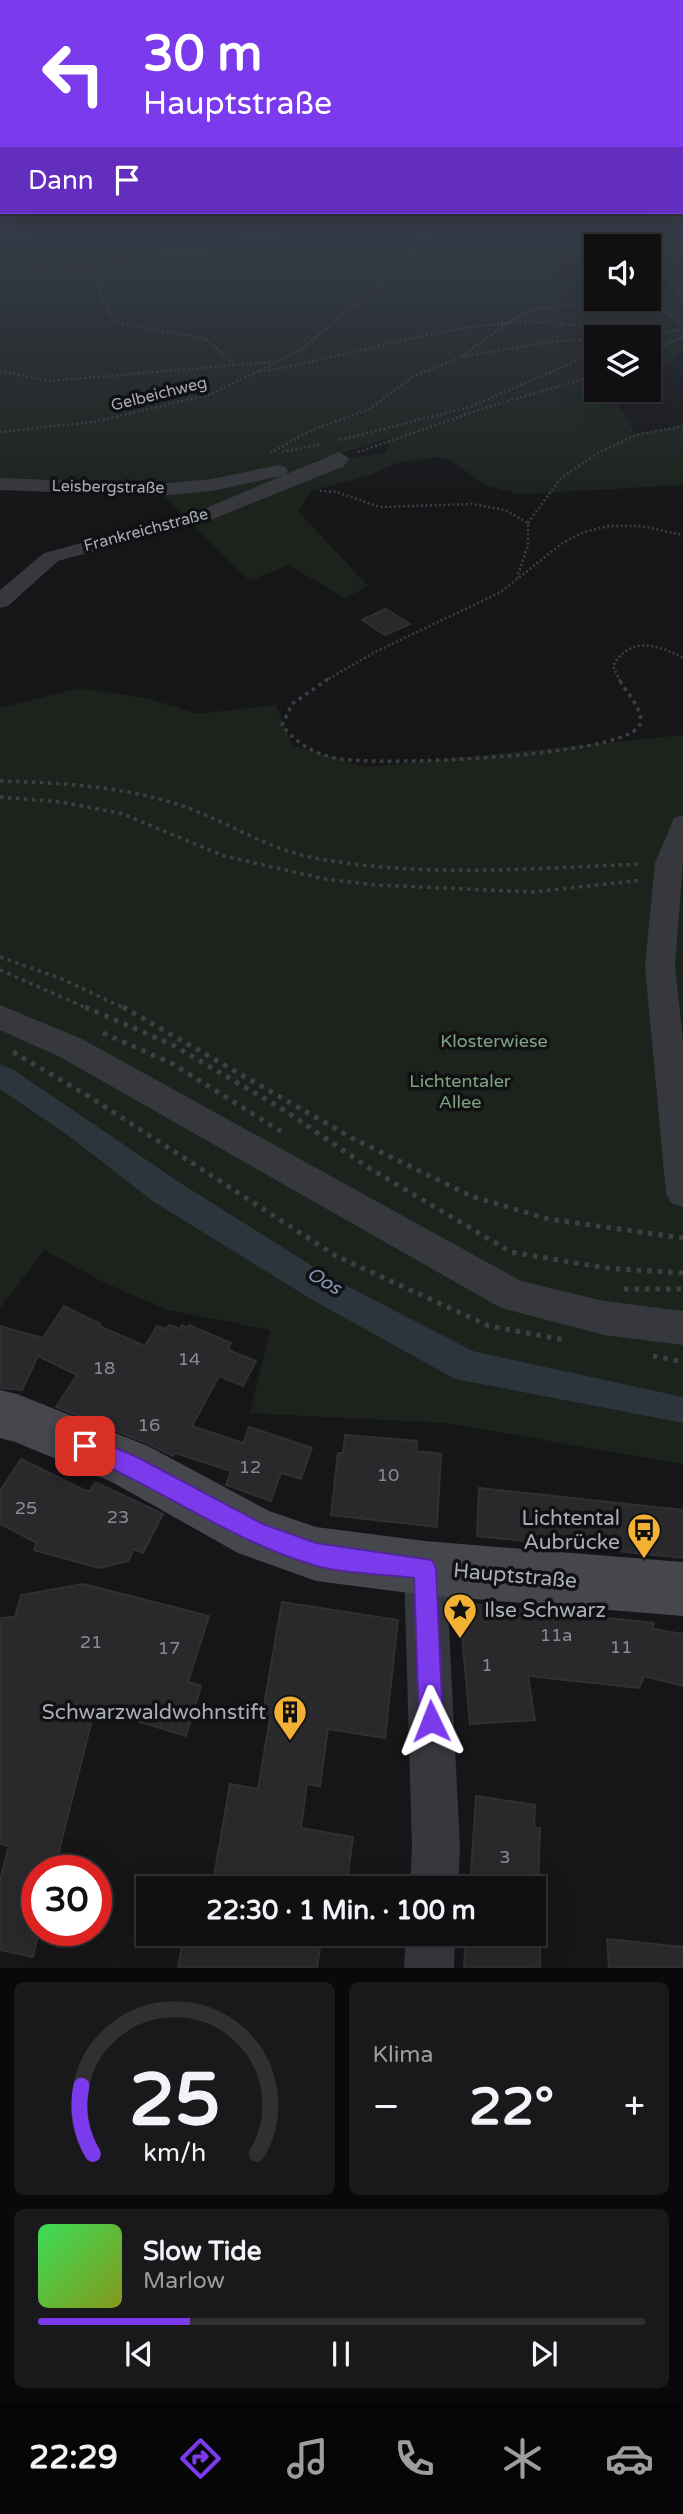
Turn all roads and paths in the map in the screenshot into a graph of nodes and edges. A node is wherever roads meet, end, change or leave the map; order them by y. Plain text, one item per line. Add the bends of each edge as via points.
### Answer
1 (113, 318) edge
2 (341, 318) edge
3 (517, 318) edge
4 (508, 323) junction
5 (584, 327) edge
6 (683, 329) edge
7 (661, 332) edge
8 (683, 336) edge
9 (584, 340) edge
10 (661, 348) edge
11 (461, 357) junction
12 (584, 358) edge
13 (277, 361) junction
14 (237, 367) junction
15 (0, 370) edge
16 (254, 373) junction
17 (584, 379) edge
18 (470, 407) junction
19 (488, 407) junction
20 (470, 413) junction
21 (683, 426) edge
22 (0, 432) edge
23 (334, 447) junction
24 (360, 452) dead end
25 (0, 484) edge
26 (310, 490) dead end
27 (528, 523) junction
28 (683, 535) edge
29 (517, 579) junction
30 (0, 601) edge
31 (683, 657) edge
32 (0, 781) edge
33 (0, 797) edge
34 (682, 827) edge
35 (668, 870) junction
36 (0, 957) edge
37 (0, 970) edge
38 (0, 1017) edge
39 (99, 1032) dead end
40 (11, 1051) dead end
41 (287, 1135) dead end
42 (683, 1193) edge
43 (683, 1238) edge
44 (683, 1273) edge
45 (620, 1289) dead end
46 (683, 1289) edge
47 (683, 1328) edge
48 (567, 1340) dead end
49 (644, 1355) dead end
50 (683, 1362) edge
51 (0, 1414) edge
52 (425, 1568) junction
53 (683, 1589) edge
54 (435, 1876) edge
55 (430, 1946) edge
56 (429, 1968) edge

1 - 14 path via 115,322 206,339
2 - 13 path, Gelbeichweg via 302,349
3 - 4 path
4 - 5 path
4 - 11 path
4 - 16 path via 422,336
6 - 7 path
8 - 10 path
9 - 11 path
11 - 23 path via 412,377 370,409 313,430 263,456
12 - 18 path
13 - 14 path
13 - 16 path, Gelbeichweg
14 - 15 path via 49,381
16 - 22 path, Gelbeichweg via 212,394 131,414
17 - 19 path
18 - 19 path
18 - 20 path
18 - 23 path
19 - 20 path
20 - 24 path
21 - 27 path via 636,435 598,453 561,478
23 - 25 street, Leisbergstraße via 332,457 212,485 157,490
23 - 30 street, Frankreichstraße via 337,462 206,515 51,557
26 - 27 path via 336,492 380,507 472,504 505,510
27 - 29 path via 528,545
28 - 29 path via 641,526 584,532
29 - 31 path via 501,592 327,680 292,704 282,725 305,748 356,761 429,761 565,749 632,735 640,724 641,715 613,666 628,646 667,648
32 - 35 path via 134,792 189,808 259,842 309,857 376,867
33 - 35 path via 123,814 224,856 363,884 533,892
34 - 35 street
35 - 42 street via 660,966
36 - 43 path via 89,989 151,1020 284,1099 473,1197 532,1214
37 - 44 path via 173,1045 511,1252 606,1268
38 - 47 street via 71,1048 514,1296 604,1318
39 - 41 path via 171,1063
40 - 48 path via 337,1256 489,1326
45 - 46 path
49 - 50 path
51 - 52 main road, Hauptstraße via 130,1464 257,1534 316,1554
52 - 53 main road, Hauptstraße
52 - 54 street
55 - 56 street

